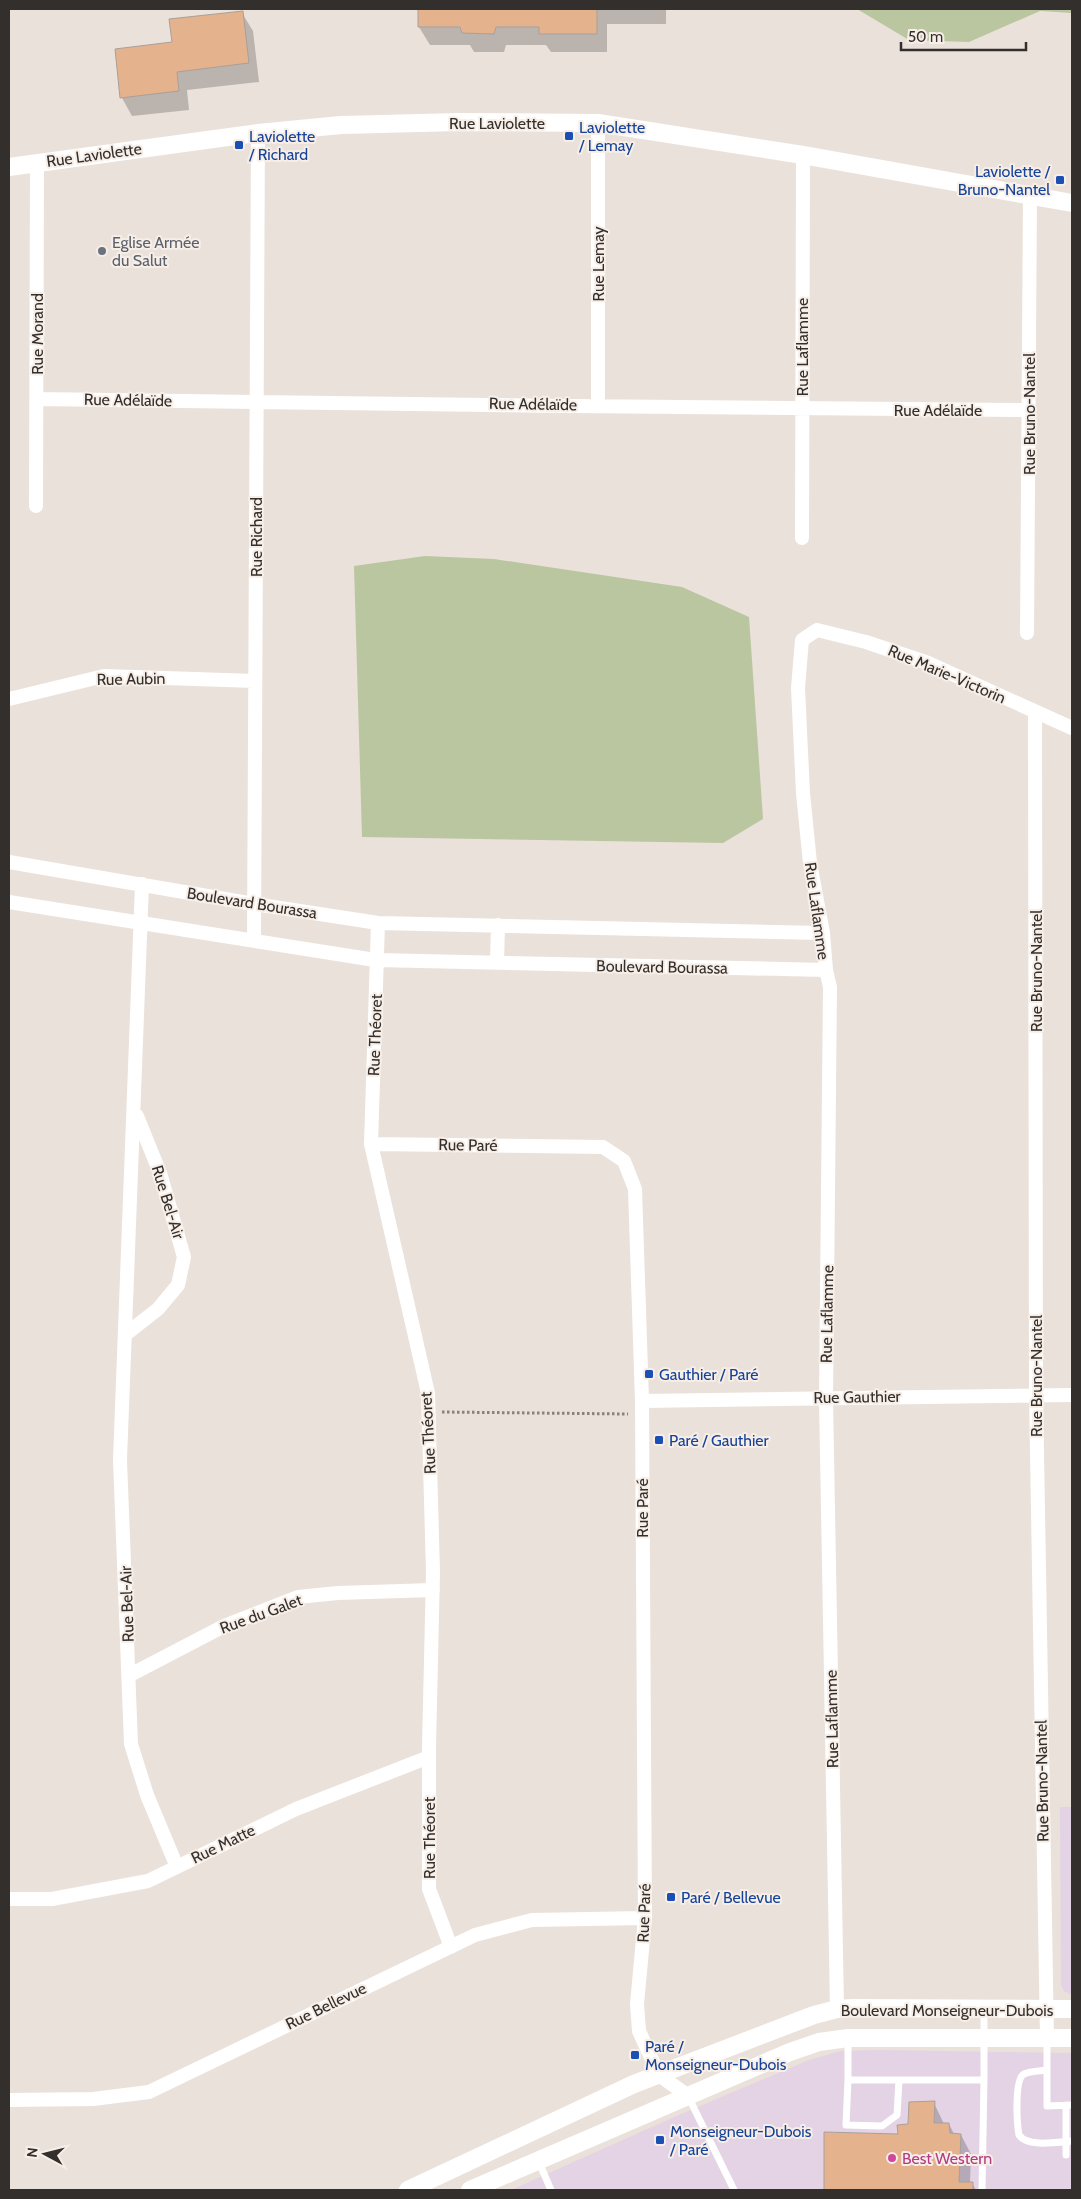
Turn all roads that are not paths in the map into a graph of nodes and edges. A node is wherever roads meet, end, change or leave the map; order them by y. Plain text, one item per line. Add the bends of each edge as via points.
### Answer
1 (598, 123) junction
2 (258, 133) junction
3 (803, 155) junction
4 (37, 163) junction
5 (9, 167) edge
6 (1030, 196) junction
7 (1072, 203) edge
8 (37, 399) junction
9 (257, 402) junction
10 (598, 405) junction
11 (802, 410) junction
12 (1029, 410) junction
13 (36, 506) dead end
14 (802, 538) dead end
15 (817, 630) joint
16 (1027, 633) dead end
17 (255, 681) junction
18 (9, 699) edge
19 (1035, 713) junction
20 (1072, 728) edge
21 (9, 862) edge
22 (142, 884) junction
23 (9, 902) edge
24 (254, 904) junction
25 (140, 922) junction
26 (378, 923) junction
27 (498, 925) junction
28 (823, 933) junction
29 (254, 940) junction
30 (377, 960) junction
31 (497, 963) junction
32 (826, 970) junction
33 (134, 1111) junction
34 (371, 1144) junction
35 (126, 1334) junction
36 (1036, 1394) junction
37 (1072, 1395) edge
38 (826, 1398) junction
39 (642, 1408) junction
40 (433, 1590) junction
41 (130, 1675) junction
42 (429, 1757) junction
43 (177, 1867) junction
44 (9, 1899) edge
45 (645, 1918) junction
46 (450, 1946) junction
47 (984, 2009) junction
48 (1045, 2009) junction
49 (1072, 2009) edge
50 (837, 2010) junction
51 (848, 2038) junction
52 (984, 2038) junction
53 (1047, 2038) junction
54 (1072, 2038) edge
55 (1047, 2070) junction
56 (659, 2075) junction
57 (848, 2080) junction
58 (899, 2080) junction
59 (984, 2080) junction
60 (687, 2095) junction
61 (9, 2100) edge
62 (1069, 2105) edge
63 (1069, 2142) edge
64 (1066, 2155) dead end
65 (538, 2160) junction
66 (408, 2190) edge
67 (470, 2190) edge
68 (551, 2190) edge
69 (734, 2190) edge
70 (982, 2190) edge

1 - 2 street, Rue Laviolette via 384,123
1 - 3 street, Rue Laviolette
1 - 10 street, Rue Lemay
2 - 4 street, Rue Laviolette
2 - 9 street, Rue Richard
3 - 6 street, Rue Laviolette
3 - 11 street, Rue Laflamme
4 - 5 street, Rue Laviolette
4 - 8 street, Rue Morand
6 - 7 street, Rue Laviolette
6 - 12 street, Rue Bruno-Nantel
8 - 9 street, Rue Adélaïde
8 - 13 street, Rue Morand
9 - 10 street, Rue Adélaïde
9 - 17 street, Rue Richard
10 - 11 street, Rue Adélaïde
11 - 12 street, Rue Adélaïde
11 - 14 street, Rue Laflamme
12 - 16 street, Rue Bruno-Nantel
15 - 19 street, Rue Marie-Victorin via 928,663
15 - 28 street, Rue Laflamme via 802,640 798,688 810,863
17 - 18 street, Rue Aubin via 104,676
17 - 24 street, Rue Richard
19 - 20 street, Rue Marie-Victorin
19 - 36 street, Rue Bruno-Nantel
21 - 22 street, Boulevard Bourassa
22 - 24 street, Boulevard Bourassa
22 - 25 street, Rue Bel-Air
23 - 25 street, Boulevard Bourassa
24 - 26 street, Boulevard Bourassa
24 - 29 street, Rue Richard
25 - 29 street, Boulevard Bourassa
25 - 33 street, Rue Bel-Air
26 - 27 street, Boulevard Bourassa
26 - 30 street, Rue Théoret
27 - 28 street, Boulevard Bourassa
27 - 31 street
28 - 32 street, Rue Laflamme
29 - 30 street, Boulevard Bourassa
30 - 31 street, Boulevard Bourassa
30 - 34 street, Rue Théoret
31 - 32 street, Boulevard Bourassa
32 - 38 street, Rue Laflamme via 830,987
33 - 35 street, Rue Bel-Air
33 - 35 street, Rue Bel-Air via 160,1173 184,1257 178,1285 158,1309
34 - 39 street, Rue Paré via 603,1147 624,1161 635,1189
34 - 40 street, Rue Théoret via 428,1393
35 - 41 street, Rue Bel-Air via 120,1460
36 - 37 street, Rue Gauthier
36 - 38 street, Rue Gauthier
36 - 48 street, Rue Bruno-Nantel
38 - 39 street, Rue Gauthier
38 - 50 street, Rue Laflamme
39 - 45 street, Rue Paré
40 - 41 street, Rue du Galet via 298,1597 224,1626
40 - 42 street, Rue Théoret
41 - 43 street, Rue Bel-Air via 131,1744 147,1795
42 - 43 street, Rue Matte via 296,1809
42 - 46 street, Rue Théoret via 429,1889
43 - 44 street, Rue Matte via 148,1881 52,1899
45 - 46 street, Rue Bellevue via 532,1920 475,1935
45 - 56 street, Rue Paré via 637,2004 639,2031
46 - 61 street, Rue Bellevue via 149,2092 93,2099
47 - 48 street, Boulevard Monseigneur-Dubois
47 - 50 street, Boulevard Monseigneur-Dubois
47 - 52 lane
48 - 49 street, Boulevard Monseigneur-Dubois
48 - 53 street, Rue Bruno-Nantel
50 - 56 street, Boulevard Monseigneur-Dubois via 792,2023
51 - 52 street, Boulevard Monseigneur-Dubois
51 - 57 lane
51 - 60 street, Boulevard Monseigneur-Dubois via 806,2046
52 - 53 street, Boulevard Monseigneur-Dubois
52 - 59 lane
53 - 54 street, Boulevard Monseigneur-Dubois
53 - 55 lane
55 - 62 lane via 1047,2106
55 - 63 lane via 1023,2074 1020,2078 1019,2135 1032,2142
56 - 60 street
56 - 66 street, Boulevard Monseigneur-Dubois via 624,2088
57 - 58 lane
57 - 58 lane via 846,2125 882,2126 897,2115
58 - 59 lane
59 - 70 lane
60 - 65 street, Boulevard Monseigneur-Dubois
60 - 69 lane
62 - 63 lane
63 - 64 lane
65 - 67 street, Boulevard Monseigneur-Dubois
65 - 68 lane

